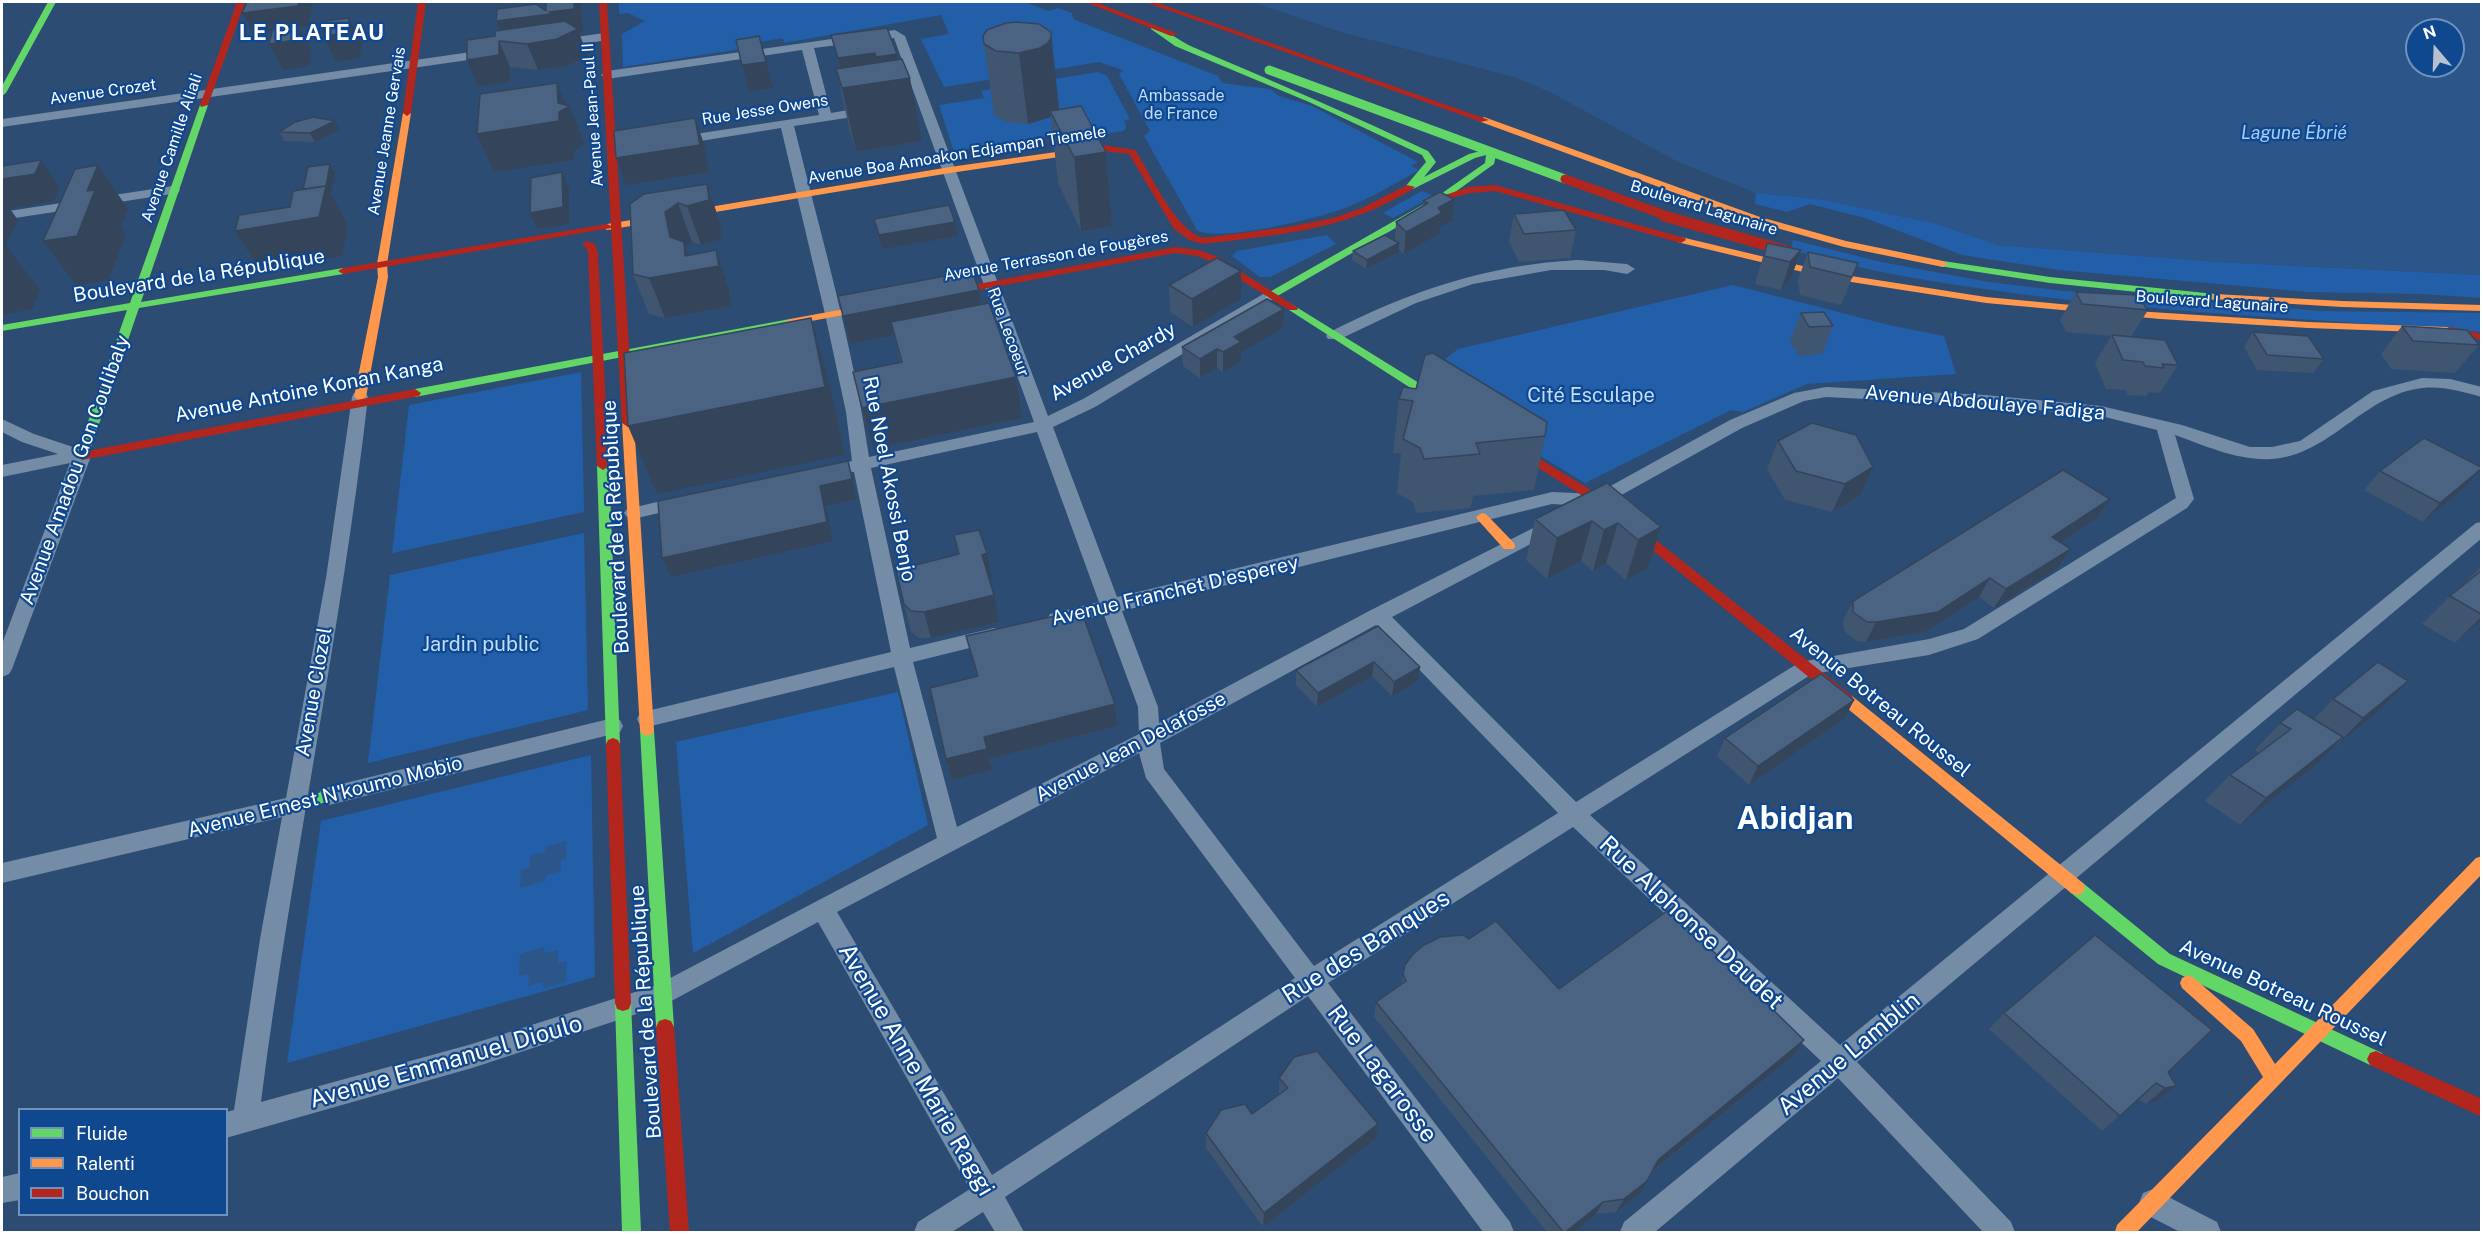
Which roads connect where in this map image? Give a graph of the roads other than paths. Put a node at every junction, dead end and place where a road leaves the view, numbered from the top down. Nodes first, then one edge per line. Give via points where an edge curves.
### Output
1 (52, 2) edge
2 (241, 2) edge
3 (422, 2) edge
4 (603, 2) edge
5 (1089, 2) edge
6 (1149, 2) edge
7 (1154, 27) junction
8 (604, 37) junction
9 (545, 46) edge
10 (807, 46) junction
11 (511, 50) edge
12 (1305, 56) junction
13 (415, 64) junction
14 (607, 75) junction
15 (2, 93) edge
16 (208, 94) junction
17 (880, 109) edge
18 (1442, 114) junction
19 (826, 118) junction
20 (2, 123) edge
21 (787, 124) junction
22 (1398, 140) junction
23 (659, 143) edge
24 (630, 148) edge
25 (611, 151) junction
26 (1492, 151) junction
27 (1583, 166) junction
28 (950, 170) junction
29 (1410, 184) junction
30 (173, 190) junction
31 (804, 195) junction
32 (1441, 198) junction
33 (1566, 207) junction
34 (1360, 212) junction
35 (2, 216) edge
36 (617, 226) junction
37 (1178, 227) junction
38 (1387, 228) junction
39 (1793, 230) junction
40 (1282, 231) junction
41 (587, 244) junction
42 (1175, 250) junction
43 (1214, 259) junction
44 (1627, 269) dead end
45 (383, 271) junction
46 (990, 285) junction
47 (1270, 296) junction
48 (923, 297) edge
49 (889, 303) edge
50 (2481, 308) edge
51 (134, 312) junction
52 (833, 314) junction
53 (2160, 316) junction
54 (2, 328) edge
55 (2452, 330) junction
56 (2481, 331) edge
57 (1334, 336) junction
58 (2481, 337) edge
59 (2, 340) edge
60 (625, 353) junction
61 (598, 358) junction
62 (2478, 389) edge
63 (360, 400) junction
64 (1460, 414) edge
65 (2, 425) edge
66 (1043, 425) junction
67 (2164, 426) junction
68 (1500, 438) edge
69 (82, 456) junction
70 (861, 464) junction
71 (838, 469) edge
72 (2, 471) edge
73 (702, 498) edge
74 (1598, 500) junction
75 (633, 513) junction
76 (1482, 517) junction
77 (2481, 528) edge
78 (1509, 546) junction
79 (1111, 606) junction
80 (1378, 615) junction
81 (1041, 623) edge
82 (1018, 629) edge
83 (902, 658) junction
84 (1807, 667) junction
85 (2, 669) edge
86 (630, 722) junction
87 (1150, 738) junction
88 (329, 796) joint
89 (294, 805) junction
90 (1575, 815) junction
91 (949, 841) junction
92 (2481, 863) edge
93 (2, 873) edge
94 (2064, 876) junction
95 (822, 908) junction
96 (2164, 959) junction
97 (1312, 980) junction
98 (664, 994) junction
99 (623, 1008) junction
100 (2317, 1032) junction
101 (1839, 1061) junction
102 (2274, 1079) junction
103 (2481, 1108) edge
104 (236, 1122) edge
105 (18, 1186) edge
106 (2, 1190) edge
107 (988, 1193) junction
108 (2153, 1203) junction
109 (632, 1233) edge
110 (680, 1233) edge
111 (928, 1233) edge
112 (1010, 1233) edge
113 (1500, 1233) edge
114 (1634, 1233) edge
115 (2001, 1233) edge
116 (2124, 1233) edge
117 (2207, 1233) edge

1 - 15 main road
2 - 16 main road, Avenue Camille Aliali
3 - 13 main road, Avenue Jeanne Gervais
4 - 8 main road, Avenue Jean-Paul II
5 - 7 main road, Boulevard Lagunaire
6 - 12 main road, Boulevard Lagunaire
7 - 22 main road via 1178,44
7 - 53 main road, Boulevard Lagunaire, bridge via 1659,214 1863,273 1990,297
8 - 9 street
8 - 14 main road, Avenue Jean-Paul II
10 - 14 street, Rue Lecoeur
10 - 19 street
10 - 28 street, Rue Lecoeur via 899,36 919,103
11 - 13 street, Avenue Crozet
12 - 18 main road
12 - 39 main road, Boulevard Lagunaire
13 - 16 street, Avenue Crozet
13 - 45 main road, Avenue Jeanne Gervais
14 - 25 main road, Avenue Jean-Paul II
16 - 20 street, Avenue Crozet
16 - 30 main road, Avenue Camille Aliali
17 - 19 street, Rue Jesse Owens
18 - 22 main road via 1449,125 1442,135 1424,141
18 - 26 main road via 1480,133 1492,145
19 - 21 street, Rue Jesse Owens
21 - 23 street, Rue Jesse Owens
21 - 31 street, Rue Noel Akossi Benjo
22 - 29 main road via 1425,153 1431,162
24 - 25 street
25 - 36 main road, Avenue Jean-Paul II
26 - 27 main road via 1532,152
26 - 29 main road
26 - 32 main road, Avenue Chardy via 1485,168
27 - 33 main road via 1552,165 1534,172 1529,182 1539,197
27 - 39 main road via 1717,215
28 - 31 main road, Avenue Boa Amoakon Edjampan Tiemele
28 - 37 main road, Avenue Boa Amoakon Edjampan Tiemele via 1117,148 1138,158
28 - 46 street, Rue Lecoeur
29 - 34 main road
30 - 35 street
30 - 51 main road, Avenue Camille Aliali
31 - 36 main road, Avenue Boa Amoakon Edjampan Tiemele
31 - 52 street, Rue Noel Akossi Benjo
32 - 33 main road via 1495,188
32 - 38 main road, Avenue Chardy
33 - 53 main road via 1857,281 2008,304
34 - 38 main road via 1382,215
34 - 40 main road
36 - 41 main road
36 - 45 main road, Boulevard de la République
36 - 60 main road, Boulevard de la République
37 - 40 main road via 1203,241
37 - 42 main road via 1181,241
38 - 47 main road, Avenue Chardy
39 - 50 main road, Boulevard Lagunaire via 1908,258 2063,281 2317,303
40 - 43 main road via 1223,249
41 - 45 main road, Boulevard de la République
41 - 61 main road, Boulevard de la République via 593,253
42 - 43 main road, Avenue Terrasson de Fougères
42 - 46 main road, Avenue Terrasson de Fougères
43 - 47 main road, Avenue Terrasson de Fougères
44 - 57 street via 1582,264 1499,275 1425,294
45 - 51 main road, Boulevard de la République
45 - 63 main road, Avenue Clozel
46 - 48 main road, Avenue Terrasson de Fougères
46 - 66 street, Rue Lecoeur
47 - 57 main road
47 - 66 street, Avenue Chardy via 1089,403
49 - 52 main road
51 - 54 main road, Boulevard de la République
51 - 59 main road, Boulevard de la République
51 - 69 main road, Avenue Amadou Gon Coulibaly
52 - 60 main road
52 - 70 street, Rue Noel Akossi Benjo
53 - 55 main road, Boulevard Lagunaire
55 - 56 main road, Boulevard Lagunaire
55 - 58 main road
57 - 64 main road
60 - 61 main road, Avenue Antoine Konan Kanga
60 - 75 main road, Boulevard de la République
61 - 63 main road, Avenue Antoine Konan Kanga
61 - 86 main road, Boulevard de la République
62 - 67 street, Avenue Abdoulaye Fadiga via 2422,383 2379,395 2306,445 2288,451 2250,453
63 - 69 main road, Avenue Antoine Konan Kanga
63 - 89 street, Avenue Clozel via 335,578
65 - 69 street
66 - 70 street, Avenue Chardy
66 - 79 street, Rue Lecoeur
67 - 74 street, Avenue Abdoulaye Fadiga via 2069,407 1826,392 1800,397 1736,424
67 - 84 street via 2184,492 2181,504 1971,634 1929,647
68 - 74 main road, Avenue Botreau Roussel
69 - 72 street, Avenue Antoine Konan Kanga
69 - 85 street, Avenue Amadou Gon Coulibaly
70 - 71 street, Avenue Chardy
70 - 83 street, Rue Noel Akossi Benjo
73 - 75 street
74 - 76 street, Avenue Franchet D'esperey via 1552,498
74 - 78 street, Avenue Jean Delafosse
74 - 84 main road, Avenue Botreau Roussel
75 - 86 main road, Boulevard de la République
76 - 78 main road
76 - 79 street, Avenue Franchet D'esperey
77 - 94 street
78 - 80 street, Avenue Jean Delafosse
79 - 81 street, Avenue Franchet D'esperey
79 - 87 street, Rue Lecoeur via 1148,707
80 - 87 street, Avenue Jean Delafosse
80 - 90 street, Rue Alphonse Daudet
82 - 83 street
83 - 86 street
83 - 91 street, Rue Noel Akossi Benjo
84 - 90 street, Rue des Banques
84 - 94 main road, Avenue Botreau Roussel
86 - 88 street, Avenue Ernest N'koumo Mobio
86 - 98 main road, Boulevard de la République
86 - 99 main road, Boulevard de la République
87 - 91 street, Avenue Jean Delafosse
87 - 97 street, Rue Lagarosse via 1154,772
88 - 89 main road, Avenue Ernest N'koumo Mobio
89 - 93 street, Avenue Ernest N'koumo Mobio
89 - 104 street, Avenue Clozel
90 - 97 street, Rue des Banques
90 - 101 street, Rue Alphonse Daudet
91 - 95 street, Avenue Jean Delafosse
92 - 100 main road
94 - 96 main road, Avenue Botreau Roussel
94 - 101 street, Avenue Lamblin
95 - 98 street, Avenue Jean Delafosse
95 - 107 street, Avenue Anne Marie Raggi
96 - 100 main road, Avenue Botreau Roussel
96 - 102 main road via 2247,1035
97 - 107 street, Rue des Banques
97 - 113 street, Rue Lagarosse
98 - 99 street, Avenue Emmanuel Dioulo
98 - 110 main road, Boulevard de la République
99 - 104 street, Avenue Emmanuel Dioulo via 472,1056
99 - 109 main road, Boulevard de la République
100 - 102 main road
100 - 103 main road, Avenue Botreau Roussel
101 - 114 street, Avenue Lamblin
101 - 115 street, Rue Alphonse Daudet
102 - 108 main road
105 - 106 street
107 - 111 street, Rue des Banques
107 - 112 street, Avenue Anne Marie Raggi
108 - 116 main road
108 - 117 street

